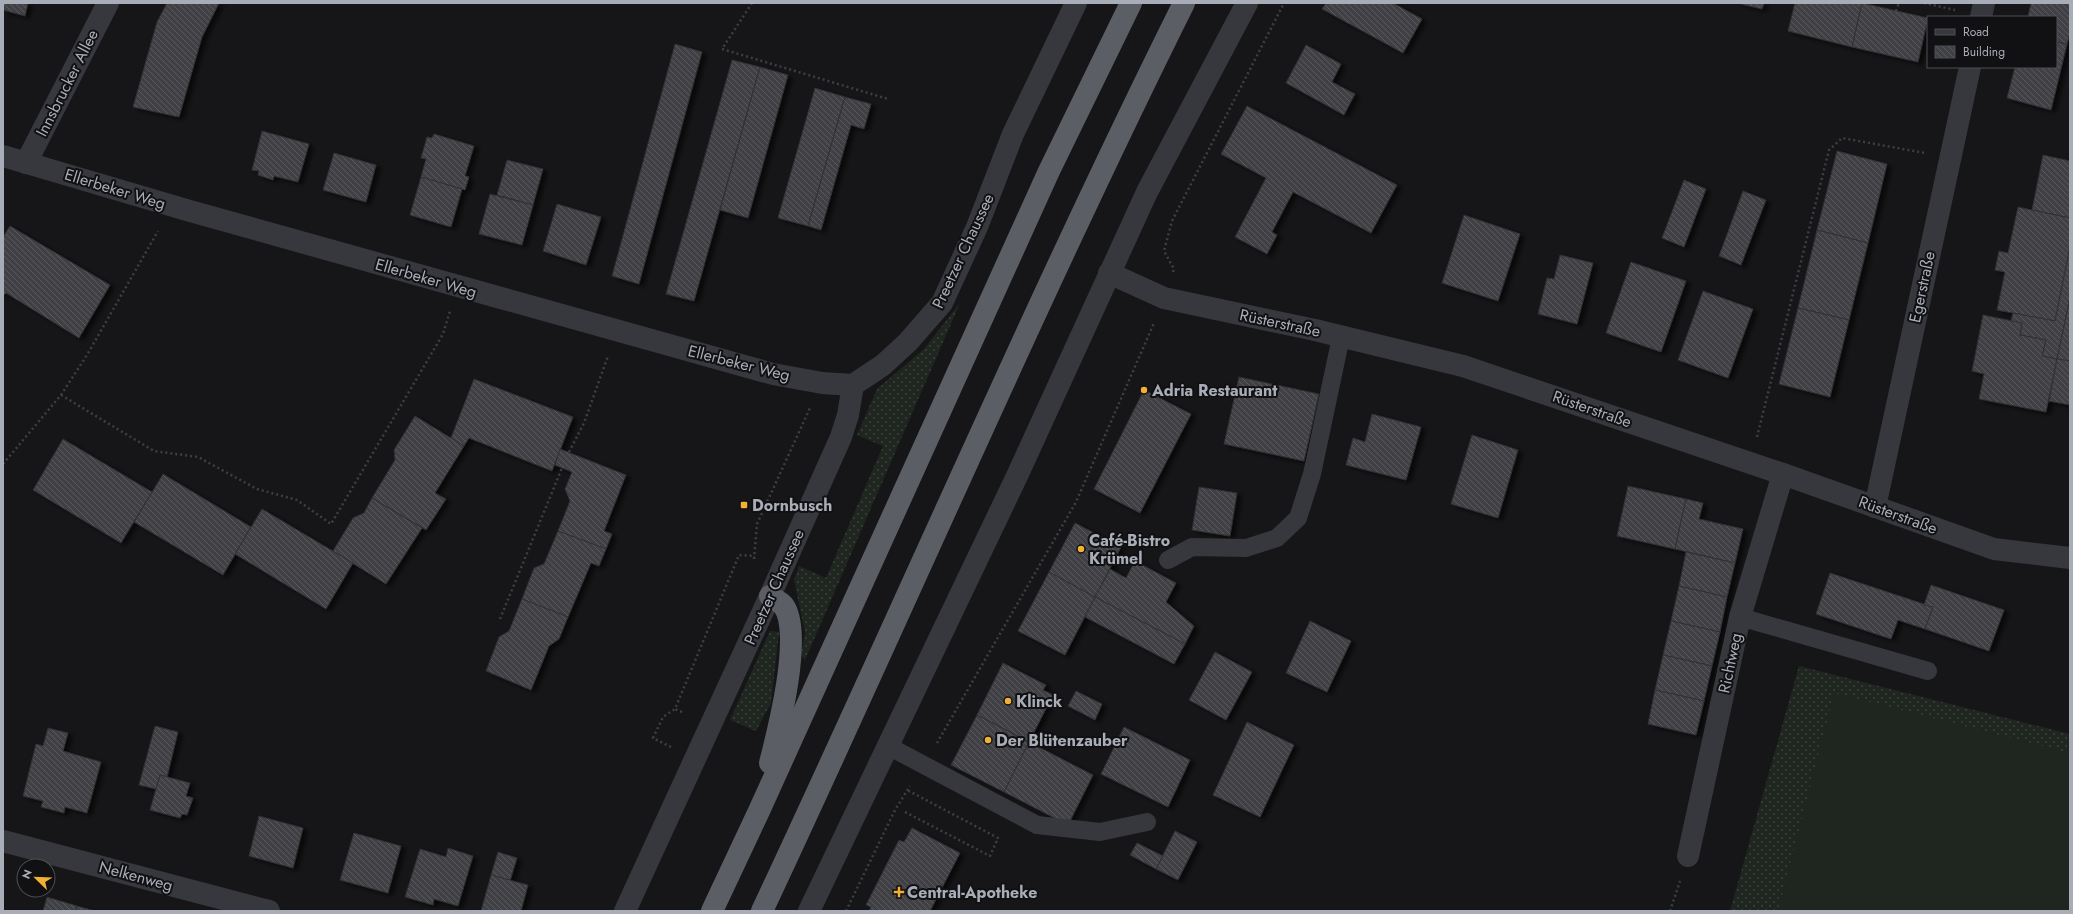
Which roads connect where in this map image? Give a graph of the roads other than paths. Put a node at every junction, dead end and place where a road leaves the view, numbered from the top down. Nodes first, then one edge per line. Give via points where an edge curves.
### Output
1 (108, 3) edge
2 (1076, 3) edge
3 (1131, 3) edge
4 (1184, 3) edge
5 (1247, 3) edge
6 (1970, 68) edge
7 (3, 156) edge
8 (26, 163) junction
9 (1109, 273) junction
10 (1342, 337) junction
11 (853, 385) junction
12 (1783, 474) junction
13 (1875, 507) junction
14 (2070, 558) edge
15 (1168, 560) dead end
16 (770, 596) junction
17 (1740, 617) junction
18 (1928, 671) dead end
19 (888, 746) junction
20 (759, 811) junction
21 (1147, 822) dead end
22 (3, 841) edge
23 (1688, 856) dead end
24 (269, 911) edge
25 (625, 911) edge
26 (712, 911) edge
27 (762, 911) edge
28 (809, 911) edge

1 - 8 street, Innsbrucker Allee
2 - 11 street, Preetzer Chaussee via 1016,128 977,227 942,303 908,342 883,365
3 - 20 highway via 1049,171
4 - 27 highway via 1096,179 849,726
5 - 9 street via 1147,192
6 - 13 street, Egerstraße
7 - 8 street, Ellerbeker Weg
8 - 11 street, Ellerbeker Weg via 773,374 822,383
9 - 10 street, Rüsterstraße via 1164,298
9 - 19 street via 1017,476
10 - 12 street, Rüsterstraße via 1462,366
10 - 15 lane via 1312,474 1298,518 1277,538 1246,548 1192,547
11 - 16 street, Preetzer Chaussee via 841,437
12 - 13 street, Rüsterstraße
12 - 17 street, Richtweg
13 - 14 street, Rüsterstraße via 1994,549
16 - 20 highway via 783,605 787,614 790,646 783,708
16 - 25 street, Preetzer Chaussee
17 - 18 lane
17 - 23 street, Richtweg
19 - 21 lane via 1037,825 1100,832
19 - 28 street
20 - 26 highway
22 - 24 street, Nelkenweg

